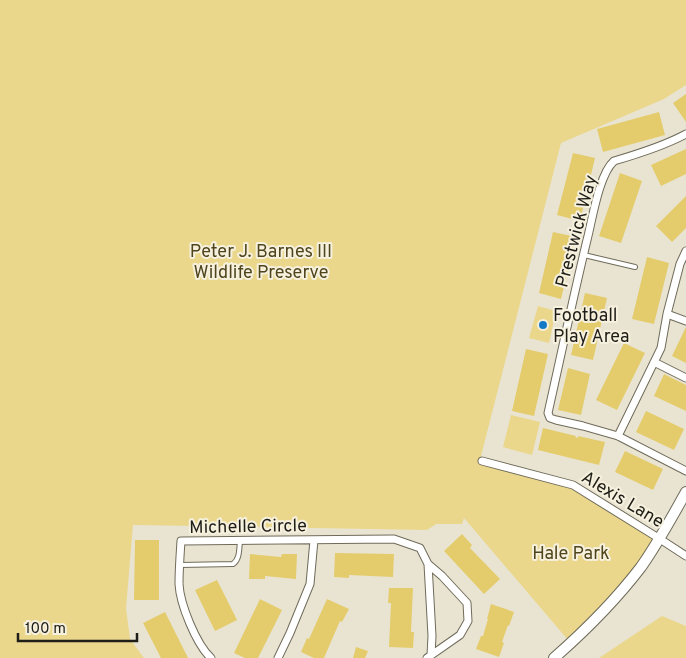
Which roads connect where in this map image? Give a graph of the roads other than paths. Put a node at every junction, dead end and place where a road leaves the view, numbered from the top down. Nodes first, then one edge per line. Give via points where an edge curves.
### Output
1 (686, 134) edge
2 (686, 251) edge
3 (584, 255) junction
4 (683, 265) edge
5 (635, 267) dead end
6 (667, 314) junction
7 (686, 321) edge
8 (654, 362) junction
9 (686, 378) edge
10 (618, 436) junction
11 (482, 461) dead end
12 (686, 471) edge
13 (686, 492) edge
14 (660, 538) junction
15 (314, 540) junction
16 (240, 541) junction
17 (686, 556) edge
18 (428, 564) junction
19 (180, 565) junction
20 (429, 657) edge
21 (211, 658) edge
22 (278, 658) edge
23 (554, 658) edge

1 - 3 street, Prestwick Way via 610,165 600,190
2 - 4 street
3 - 5 lane
3 - 10 street, Prestwick Way via 548,413 556,420
4 - 6 street
6 - 7 street
6 - 8 street via 661,348
8 - 9 street
8 - 10 street
10 - 12 street, Prestwick Way
11 - 14 street, Alexis Lane via 572,485
13 - 14 street
14 - 17 street, Alexis Lane
14 - 23 street via 621,592
15 - 16 street, Michelle Circle
15 - 18 street, Michelle Circle via 394,539 420,548
15 - 22 street via 310,584
16 - 19 lane via 238,559 233,564
16 - 19 street, Michelle Circle via 181,541
18 - 20 street, Michelle Circle via 432,636
18 - 20 street, Michelle Circle via 467,603 468,621 460,635
19 - 21 street, Michelle Circle via 179,586 188,622

